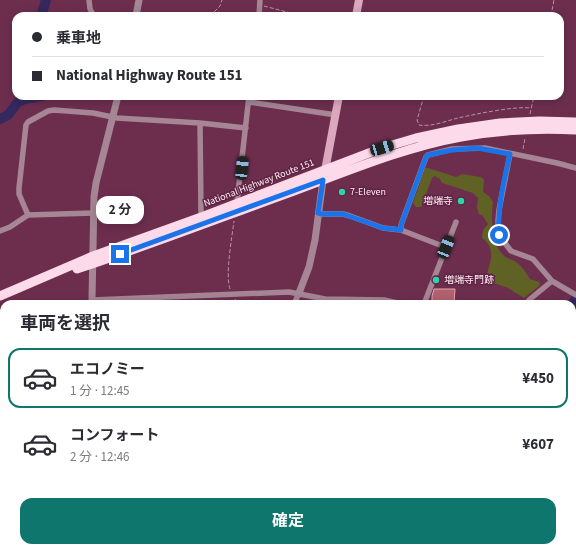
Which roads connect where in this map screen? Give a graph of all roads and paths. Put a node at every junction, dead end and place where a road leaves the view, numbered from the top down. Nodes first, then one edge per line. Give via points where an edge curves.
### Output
1 (89, 0) edge
2 (139, 0) edge
3 (222, 0) edge
4 (359, 0) edge
5 (554, 0) edge
6 (260, 2) edge
7 (91, 12) edge
8 (137, 12) edge
9 (214, 12) edge
10 (259, 12) edge
11 (290, 12) edge
12 (357, 12) edge
13 (552, 12) edge
14 (117, 100) edge
15 (249, 100) edge
16 (254, 100) edge
17 (338, 100) edge
18 (423, 100) edge
19 (533, 100) edge
20 (531, 108) junction
21 (530, 114) dead end
22 (336, 115) junction
23 (113, 117) junction
24 (576, 122) edge
25 (200, 123) junction
26 (246, 128) junction
27 (576, 130) edge
28 (525, 138) dead end
29 (510, 154) junction
30 (521, 156) junction
31 (576, 168) edge
32 (324, 170) junction
33 (323, 180) junction
34 (237, 202) junction
35 (93, 213) junction
36 (234, 213) junction
37 (318, 213) junction
38 (28, 215) junction
39 (204, 216) junction
40 (456, 222) dead end
41 (401, 230) junction
42 (0, 231) edge
43 (446, 247) junction
44 (93, 260) junction
45 (552, 281) junction
46 (299, 293) junction
47 (233, 295) junction
48 (575, 295) edge
49 (0, 296) edge
50 (92, 300) edge
51 (132, 300) edge
52 (235, 300) edge
53 (296, 300) edge
54 (384, 300) edge
55 (426, 300) edge
56 (529, 300) edge

1 - 7 street
2 - 8 street
3 - 9 path
4 - 12 main road
5 - 13 path
6 - 10 street
6 - 11 path
14 - 23 street
15 - 26 street
16 - 22 street
17 - 22 main road
18 - 20 path via 417,120 419,125 426,126 463,117
19 - 20 path
20 - 21 path
22 - 32 main road
23 - 25 street
23 - 35 street via 96,183
23 - 38 street via 54,110 28,122 19,188
24 - 32 highway, National Highway Route 151 via 500,123 438,133 382,148
25 - 26 street
25 - 39 street via 201,213
26 - 34 street
27 - 33 highway, National Highway Route 151 via 520,130 460,137 418,148
28 - 30 path
29 - 30 street
29 - 41 street via 477,148 428,155
29 - 45 street via 499,210 499,235 511,251 534,259
30 - 31 street
32 - 33 main road
32 - 34 highway, National Highway Route 151
33 - 36 highway, National Highway Route 151
33 - 37 street
34 - 39 highway, National Highway Route 151
35 - 38 street
35 - 44 street
36 - 44 highway, National Highway Route 151
36 - 47 path via 229,284
37 - 41 street via 343,214 383,228
37 - 46 street via 309,267
38 - 42 street
39 - 44 highway, National Highway Route 151
40 - 43 street
41 - 43 street
43 - 55 street
44 - 49 highway, National Highway Route 151
44 - 50 street
45 - 48 street
45 - 56 street
46 - 47 street
46 - 53 street
46 - 54 street via 325,299
47 - 51 street
47 - 52 path

